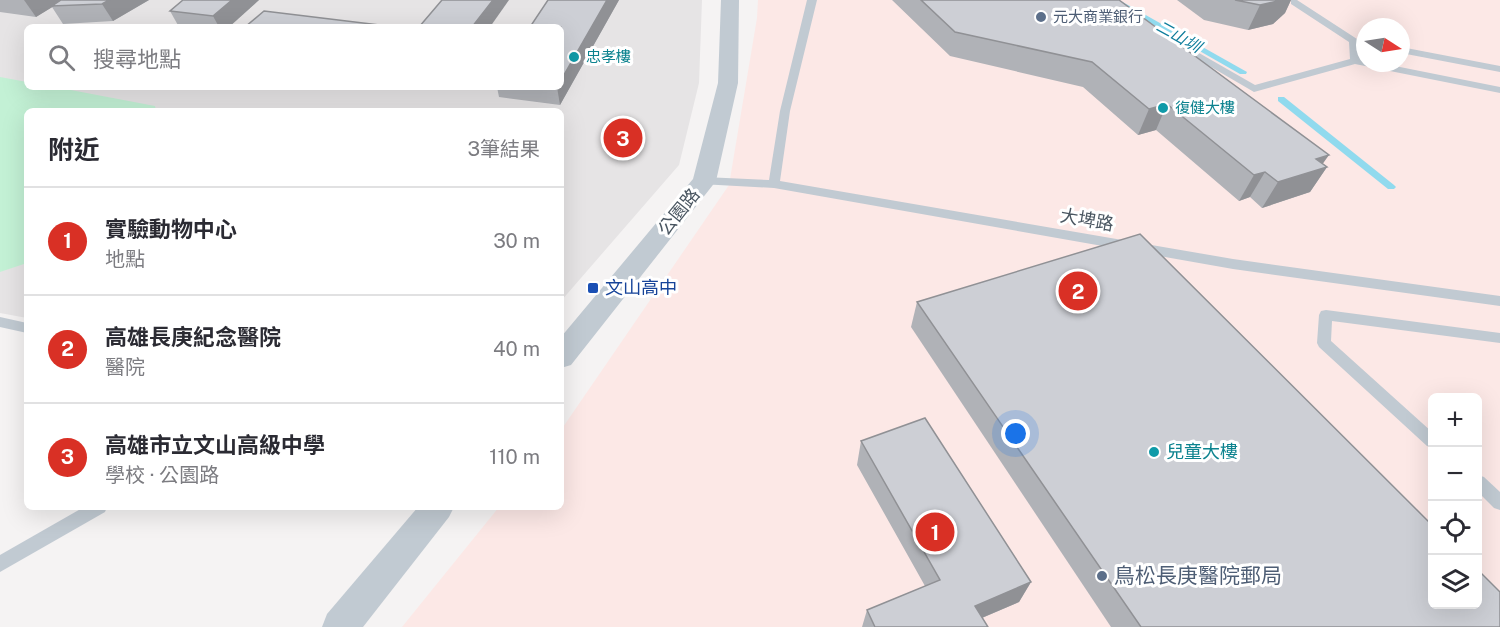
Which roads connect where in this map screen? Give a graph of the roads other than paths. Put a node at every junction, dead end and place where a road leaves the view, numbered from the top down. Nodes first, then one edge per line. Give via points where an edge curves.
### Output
1 (730, 0) edge
2 (812, 0) edge
3 (1294, 2) dead end
4 (1156, 32) edge
5 (1356, 40) edge
6 (1410, 52) edge
7 (1356, 61) edge
8 (1500, 69) edge
9 (1410, 72) edge
10 (1500, 90) edge
11 (704, 181) junction
12 (774, 184) junction
13 (1500, 301) edge
14 (0, 322) edge
15 (24, 327) edge
16 (1500, 338) edge
17 (564, 353) edge
18 (1428, 437) edge
19 (1482, 486) edge
20 (1500, 502) edge
21 (94, 510) edge
22 (436, 510) edge
23 (0, 564) edge
24 (340, 627) edge

1 - 11 street, 公園路 via 728,83
2 - 12 lane via 785,111
3 - 5 lane
4 - 7 lane via 1254,89
6 - 8 lane
9 - 10 lane
11 - 12 lane, 大埤路
11 - 17 street, 公園路
12 - 13 lane, 大埤路 via 1233,264
14 - 15 lane
16 - 18 lane via 1326,315 1324,343
19 - 20 lane
21 - 23 lane
22 - 24 street

